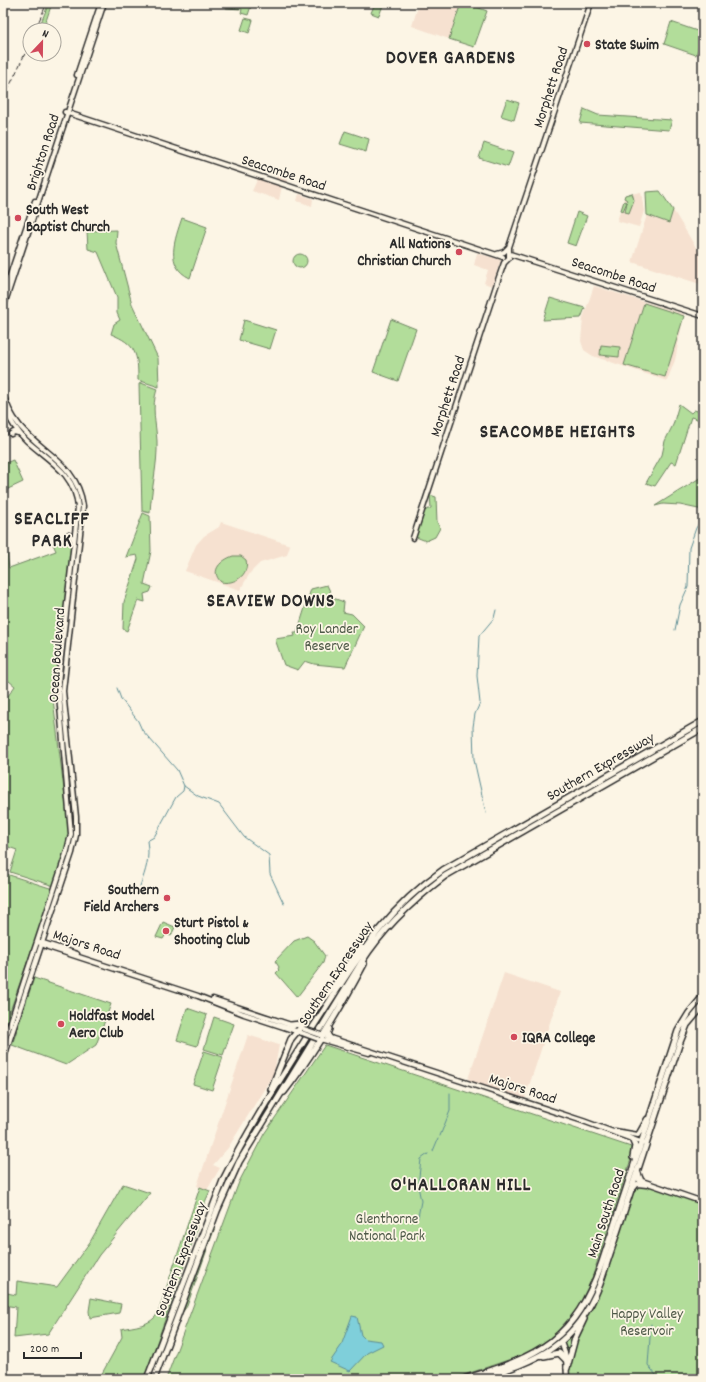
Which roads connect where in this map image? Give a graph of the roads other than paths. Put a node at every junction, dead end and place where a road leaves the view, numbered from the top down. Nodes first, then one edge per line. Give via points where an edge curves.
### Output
1 (101, 3) edge
2 (104, 3) edge
3 (591, 3) edge
4 (71, 102) junction
5 (66, 112) junction
6 (73, 114) junction
7 (81, 117) junction
8 (64, 124) junction
9 (506, 255) junction
10 (3, 296) edge
11 (3, 308) edge
12 (703, 316) edge
13 (3, 392) edge
14 (3, 405) edge
15 (10, 420) junction
16 (20, 434) junction
17 (68, 535) dead end
18 (413, 538) dead end
19 (74, 547) junction
20 (77, 566) junction
21 (71, 573) junction
22 (703, 721) edge
23 (703, 728) edge
24 (46, 924) junction
25 (377, 930) junction
26 (377, 940) junction
27 (40, 943) junction
28 (51, 944) junction
29 (61, 952) junction
30 (35, 965) junction
31 (136, 975) junction
32 (703, 996) edge
33 (19, 1004) junction
34 (703, 1006) edge
35 (308, 1018) junction
36 (330, 1024) junction
37 (291, 1027) junction
38 (301, 1031) junction
39 (683, 1033) junction
40 (321, 1037) junction
41 (329, 1038) junction
42 (291, 1039) junction
43 (4, 1045) edge
44 (670, 1053) junction
45 (3, 1056) edge
46 (393, 1058) junction
47 (3, 1060) edge
48 (263, 1106) junction
49 (269, 1110) junction
50 (650, 1116) junction
51 (605, 1129) junction
52 (632, 1139) junction
53 (643, 1143) junction
54 (634, 1170) junction
55 (632, 1178) junction
56 (641, 1181) junction
57 (654, 1185) junction
58 (628, 1197) junction
59 (703, 1202) edge
60 (589, 1307) junction
61 (559, 1336) junction
62 (561, 1342) junction
63 (528, 1357) junction
64 (537, 1358) junction
65 (567, 1361) junction
66 (568, 1368) junction
67 (147, 1379) edge
68 (154, 1379) edge
69 (464, 1379) edge
70 (480, 1379) edge
71 (568, 1379) edge

1 - 5 main road, Brighton Road
2 - 4 main road, Brighton Road
3 - 9 main road, Morphett Road
4 - 5 main road, Brighton Road
4 - 6 main road
5 - 6 main road, Seacombe Road
5 - 8 main road, Brighton Road
5 - 10 main road, Brighton Road
6 - 7 main road, Seacombe Road
7 - 8 main road via 69,116
7 - 9 main road, Seacombe Road
8 - 11 main road, Brighton Road
9 - 12 main road, Seacombe Road via 517,256
9 - 18 main road, Morphett Road
13 - 20 main road, Ocean Boulevard via 18,425 28,437 66,468 77,485 82,499 83,514
14 - 15 main road, Ocean Boulevard
15 - 16 main road, Ocean Boulevard
15 - 16 main road via 11,433
16 - 19 main road, Ocean Boulevard via 62,470 73,486 78,507
17 - 19 main road via 73,538
19 - 21 main road, Ocean Boulevard
20 - 21 main road via 74,564
20 - 24 main road, Ocean Boulevard via 63,691 76,835 72,854
21 - 24 main road, Ocean Boulevard via 58,691 71,834
22 - 25 highway, Southern Expressway via 443,870 403,902
23 - 26 highway, Southern Expressway via 445,876 402,912
24 - 27 main road, Ocean Boulevard
24 - 28 main road via 46,938
25 - 35 highway via 356,953
25 - 48 highway, Southern Expressway
26 - 36 highway
26 - 49 highway, Southern Expressway
27 - 28 main road, Majors Road
27 - 29 main road, Majors Road
27 - 30 main road
27 - 33 main road
28 - 31 main road, Majors Road
29 - 30 main road via 44,950
29 - 31 main road, Majors Road
30 - 33 main road
31 - 37 main road, Majors Road
32 - 44 highway, Main South Road via 683,1021
33 - 43 main road
34 - 39 highway, Main South Road via 687,1024
35 - 37 highway via 302,1024
35 - 38 highway
36 - 40 highway
36 - 41 highway
37 - 38 main road, Majors Road
37 - 42 highway
38 - 40 main road, Majors Road, bridge
38 - 42 highway
39 - 44 highway via 680,1033
39 - 53 highway, Main South Road
40 - 41 main road, Majors Road
40 - 46 main road, Majors Road via 345,1047
40 - 49 highway via 296,1076
41 - 46 main road, Majors Road
42 - 48 highway
43 - 45 main road
43 - 47 main road
44 - 50 highway, Main South Road
46 - 51 main road, Majors Road
48 - 67 highway, Southern Expressway via 224,1178
49 - 68 highway, Southern Expressway via 223,1196
50 - 51 main road via 638,1135
50 - 53 highway, Main South Road
51 - 52 main road, Majors Road
52 - 53 main road, Majors Road
52 - 54 highway
53 - 54 highway, Main South Road
54 - 55 highway, Main South Road
54 - 56 highway
55 - 56 main road
55 - 58 highway, Main South Road
55 - 61 highway, Main South Road via 592,1289 580,1311
56 - 57 main road
57 - 58 main road via 637,1184
57 - 59 main road
58 - 60 highway, Main South Road via 600,1284
60 - 62 highway, Main South Road
60 - 66 highway via 575,1338
61 - 62 highway
61 - 63 highway, Main South Road
62 - 63 highway
62 - 64 highway, Main South Road
62 - 65 main road
63 - 69 highway, Main South Road
64 - 65 highway via 557,1353
64 - 70 highway, Main South Road
65 - 66 main road
66 - 71 main road

